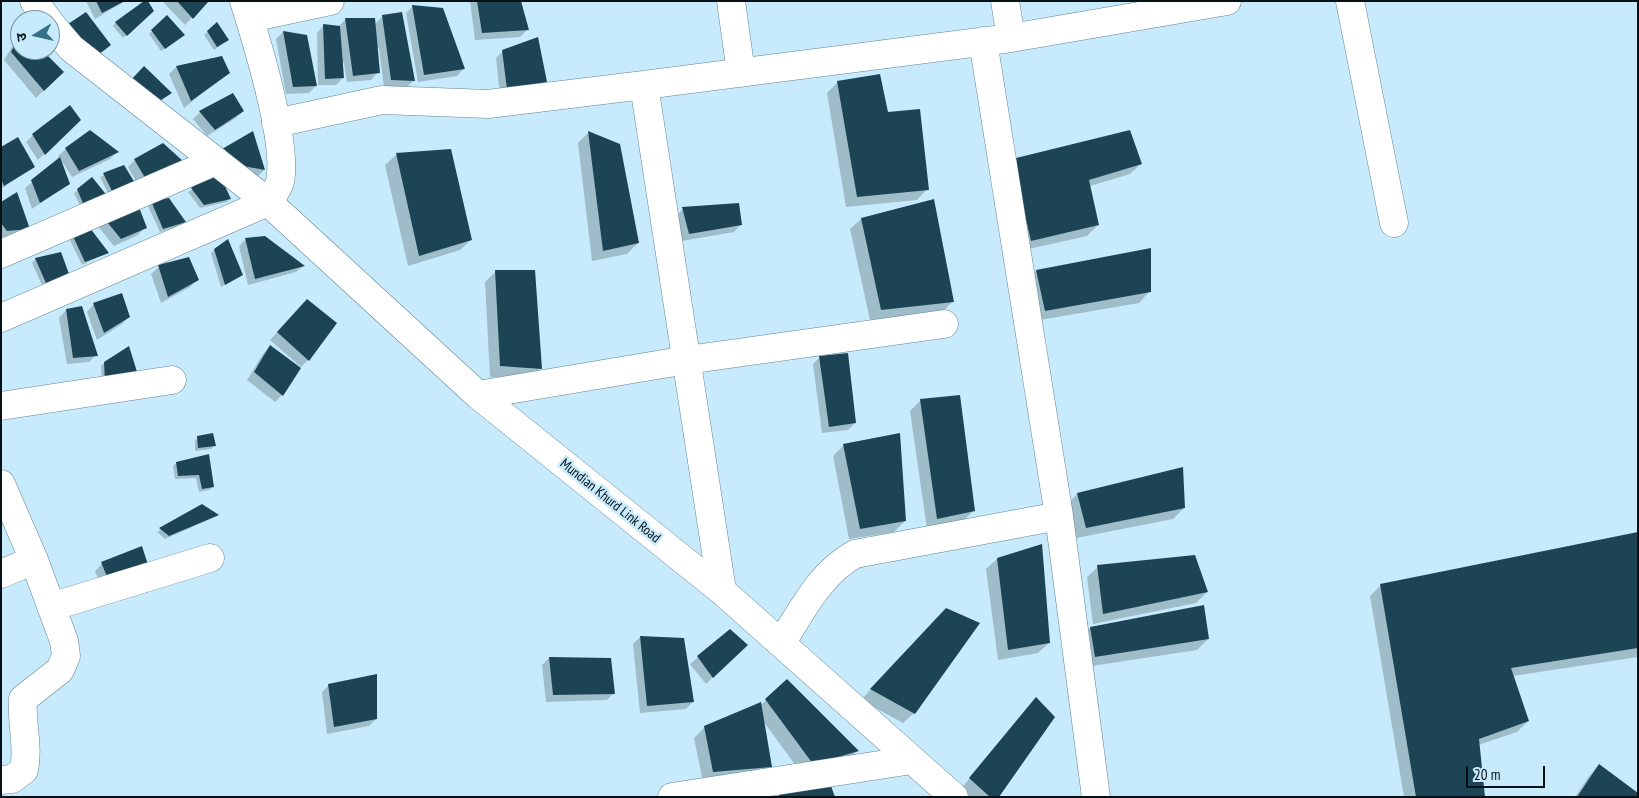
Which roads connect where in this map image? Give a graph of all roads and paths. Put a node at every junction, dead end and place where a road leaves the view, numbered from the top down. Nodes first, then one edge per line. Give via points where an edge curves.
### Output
1 (330, 1) edge
2 (730, 1) edge
3 (1005, 1) edge
4 (1350, 1) edge
5 (1214, 2) edge
6 (247, 10) edge
7 (60, 35) edge
8 (1011, 38) junction
9 (983, 41) junction
10 (741, 73) junction
11 (644, 85) junction
12 (276, 123) junction
13 (216, 161) junction
14 (268, 202) junction
15 (1394, 224) dead end
16 (1, 254) edge
17 (1, 318) edge
18 (944, 324) dead end
19 (687, 360) junction
20 (172, 380) dead end
21 (478, 395) junction
22 (1, 406) edge
23 (1, 484) edge
24 (1059, 516) junction
25 (210, 558) dead end
26 (34, 560) junction
27 (1, 574) edge
28 (722, 591) junction
29 (51, 607) junction
30 (781, 643) junction
31 (912, 760) junction
32 (1, 780) edge
33 (672, 797) edge
34 (954, 797) edge
35 (1096, 797) edge

1 - 6 street
2 - 10 street
3 - 8 street
4 - 15 street
5 - 8 street
6 - 12 street
7 - 13 street, Mundian Khurd Link Road via 71,48
8 - 9 street
9 - 10 street
9 - 24 street
10 - 11 street
11 - 12 street via 488,104 382,100
11 - 19 street
12 - 14 street via 282,167 280,184
13 - 14 street, Mundian Khurd Link Road
13 - 16 street
14 - 17 street
14 - 21 street, Mundian Khurd Link Road
18 - 19 street
19 - 21 street
19 - 28 street
20 - 22 street
21 - 28 street, Mundian Khurd Link Road
23 - 26 street
24 - 30 street via 855,554 836,564 824,578
24 - 35 street
25 - 29 street
26 - 27 street
26 - 29 street
28 - 30 street, Mundian Khurd Link Road
29 - 32 street via 64,640 66,656 60,670 22,699 21,717 27,753 24,770 12,779
30 - 31 street, Mundian Khurd Link Road
31 - 33 street
31 - 34 street, Mundian Khurd Link Road

